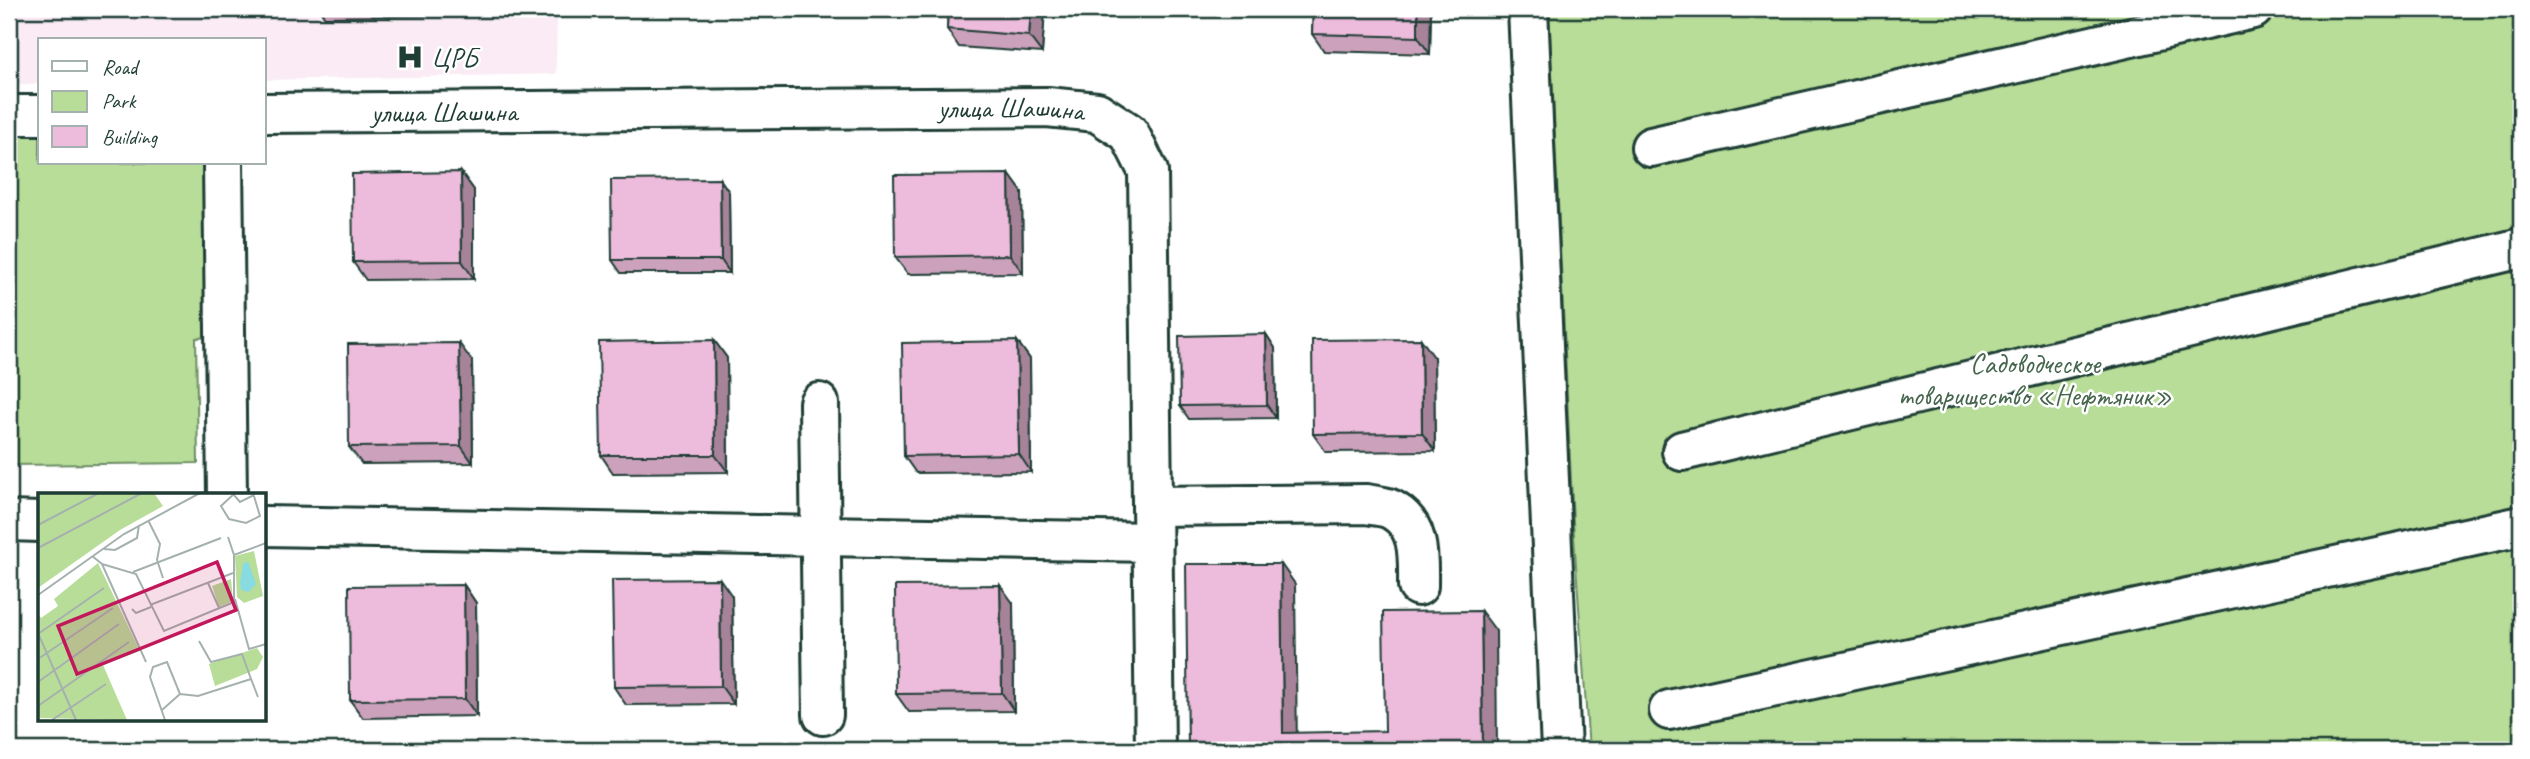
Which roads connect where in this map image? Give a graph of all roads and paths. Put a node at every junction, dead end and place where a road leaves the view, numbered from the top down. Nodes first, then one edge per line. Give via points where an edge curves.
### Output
1 (1528, 9) edge
2 (2253, 9) edge
3 (266, 113) edge
4 (9, 115) edge
5 (38, 115) edge
6 (1651, 147) dead end
7 (223, 164) edge
8 (2521, 248) edge
9 (820, 403) dead end
10 (1682, 451) dead end
11 (227, 493) edge
12 (9, 521) edge
13 (38, 522) edge
14 (1153, 524) junction
15 (266, 526) edge
16 (2521, 526) edge
17 (821, 536) junction
18 (1418, 586) dead end
19 (1669, 710) dead end
20 (823, 715) dead end
21 (1155, 750) edge
22 (1561, 750) edge

1 - 22 street
2 - 6 street
3 - 14 street, улица Шашина via 1047,107 1097,111 1129,133 1148,171
4 - 5 street
7 - 11 street
8 - 10 street
9 - 17 street
12 - 13 street
14 - 17 street
14 - 18 street via 1367,504 1394,510 1418,543
14 - 21 street, улица Шашина
15 - 17 street
16 - 19 street
17 - 20 street

